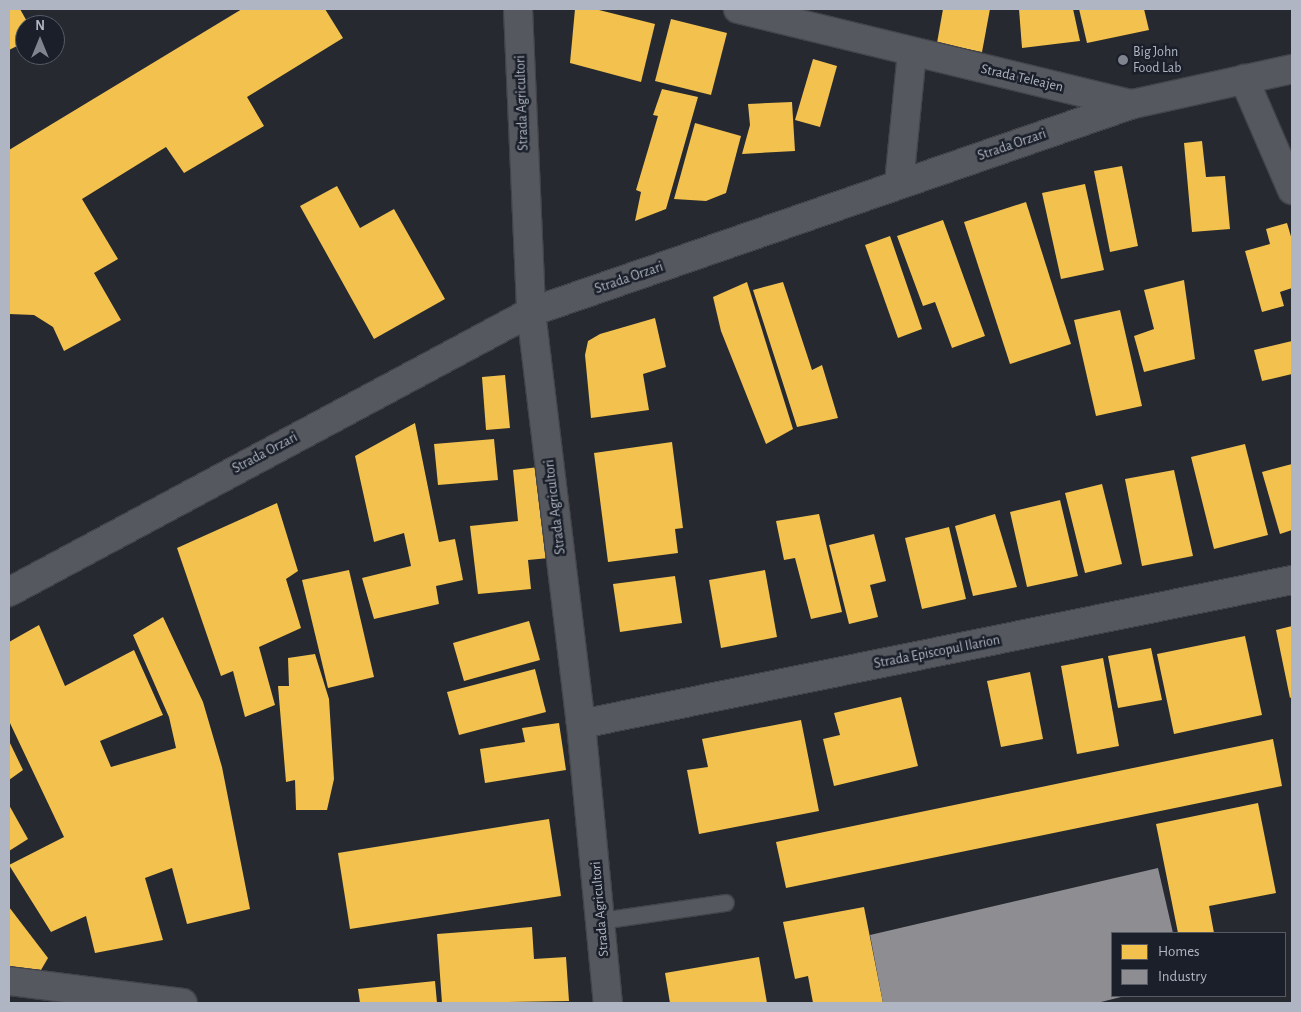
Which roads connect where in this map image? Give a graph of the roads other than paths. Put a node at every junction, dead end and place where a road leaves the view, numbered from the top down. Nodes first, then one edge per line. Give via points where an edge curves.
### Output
1 (518, 9) edge
2 (738, 9) edge
3 (912, 53) junction
4 (1292, 69) edge
5 (1244, 79) junction
6 (1133, 104) junction
7 (899, 183) junction
8 (1292, 190) edge
9 (531, 312) junction
10 (1292, 580) edge
11 (9, 592) edge
12 (581, 724) junction
13 (726, 903) dead end
14 (601, 921) junction
15 (9, 980) edge
16 (183, 1003) edge
17 (608, 1003) edge

1 - 9 street, Strada Agricultori
2 - 3 street, Strada Teleajen
3 - 6 street, Strada Teleajen
3 - 7 street
4 - 5 street, Strada Orzari
5 - 6 street, Strada Orzari
5 - 8 street
6 - 7 street, Strada Orzari
7 - 9 street, Strada Orzari
9 - 11 street, Strada Orzari
9 - 12 street, Strada Agricultori
10 - 12 street, Strada Episcopul Ilarion
12 - 14 street, Strada Agricultori
13 - 14 lane
14 - 17 street, Strada Agricultori
15 - 16 street

